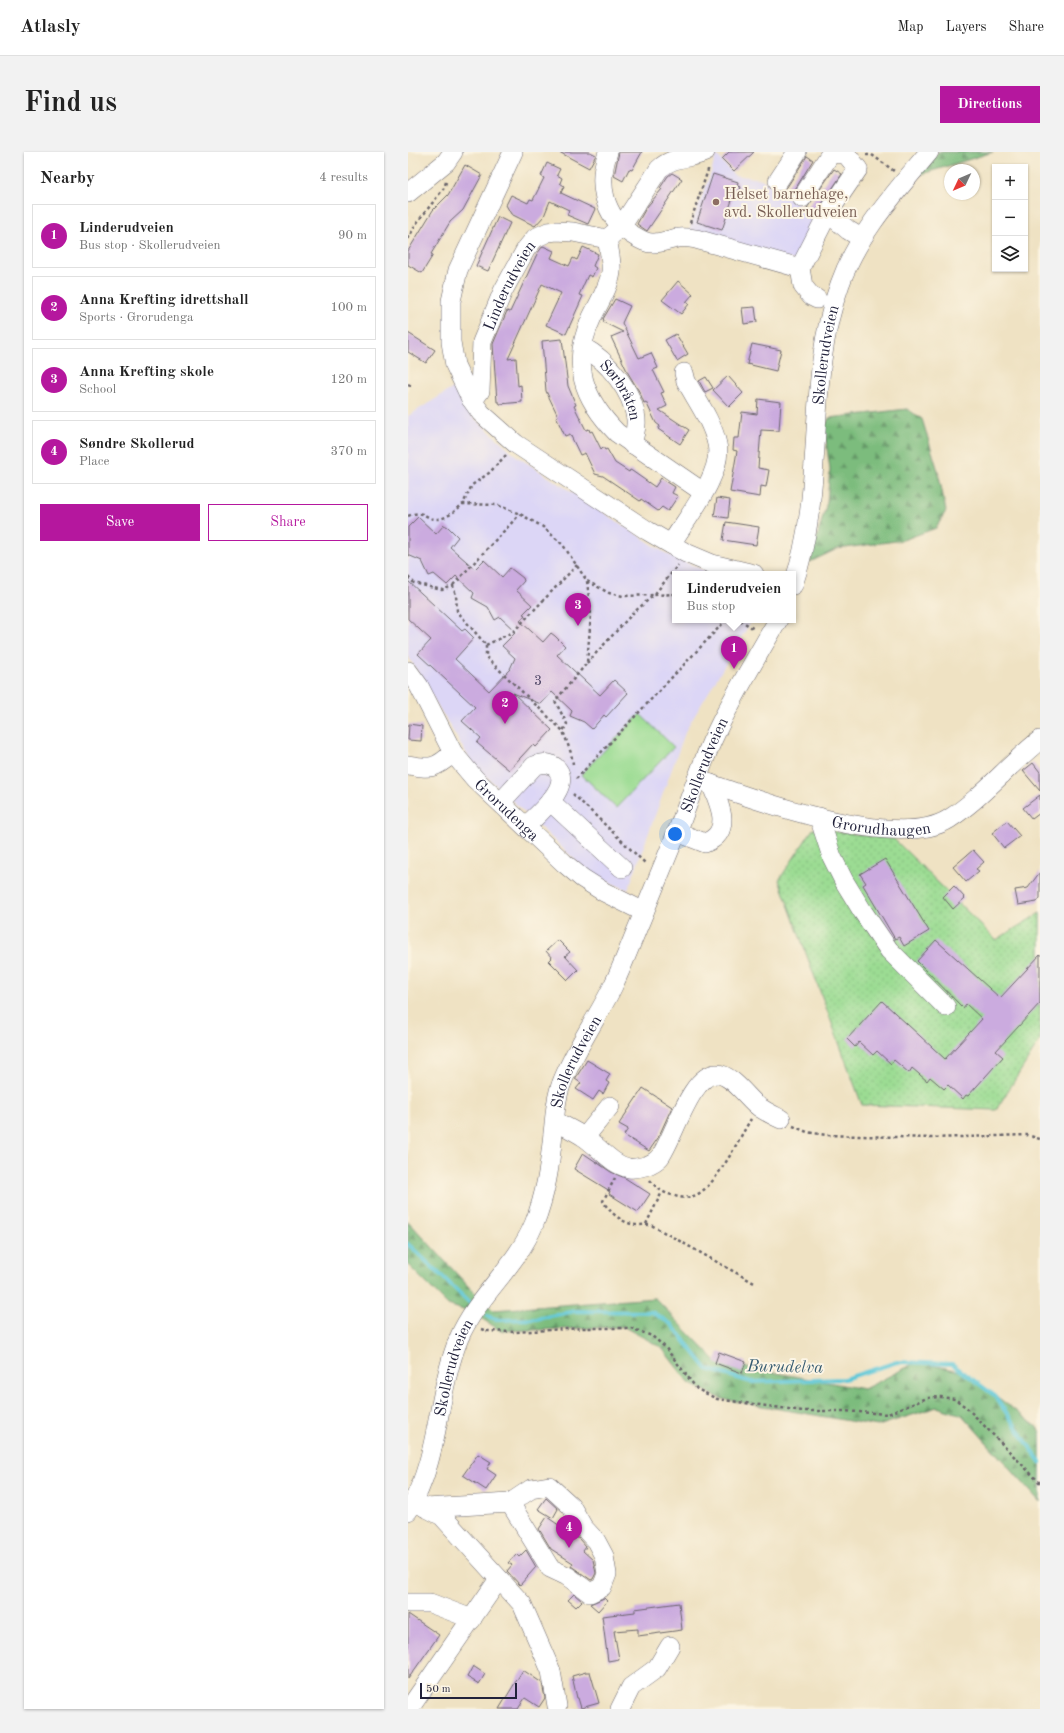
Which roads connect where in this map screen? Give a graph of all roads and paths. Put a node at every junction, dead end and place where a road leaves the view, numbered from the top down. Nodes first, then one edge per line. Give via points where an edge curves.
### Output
1 (513, 152) edge
2 (608, 152) edge
3 (797, 152) edge
4 (929, 152) edge
5 (704, 153) edge
6 (835, 153) edge
7 (451, 155) edge
8 (778, 181) dead end
9 (904, 181) junction
10 (408, 193) edge
11 (802, 198) dead end
12 (828, 213) junction
13 (614, 233) junction
14 (678, 238) junction
15 (861, 238) junction
16 (408, 239) edge
17 (800, 268) junction
18 (818, 299) dead end
19 (583, 346) junction
20 (684, 373) dead end
21 (408, 384) edge
22 (408, 388) edge
23 (471, 400) junction
24 (516, 444) junction
25 (632, 444) junction
26 (703, 492) junction
27 (463, 504) junction
28 (520, 514) junction
29 (408, 516) edge
30 (679, 549) junction
31 (577, 565) junction
32 (741, 571) edge
33 (796, 574) edge
34 (408, 577) edge
35 (587, 581) junction
36 (453, 586) junction
37 (672, 594) edge
38 (654, 595) junction
39 (723, 623) edge
40 (776, 623) edge
41 (486, 645) junction
42 (587, 663) junction
43 (408, 671) edge
44 (563, 731) junction
45 (1040, 740) edge
46 (453, 753) junction
47 (408, 764) edge
48 (573, 766) dead end
49 (574, 772) dead end
50 (576, 779) junction
51 (704, 782) junction
52 (574, 786) dead end
53 (572, 793) dead end
54 (550, 801) junction
55 (501, 802) junction
56 (819, 817) junction
57 (526, 826) junction
58 (677, 832) junction
59 (646, 864) dead end
60 (622, 868) dead end
61 (644, 912) junction
62 (946, 1007) dead end
63 (610, 1106) dead end
64 (758, 1107) junction
65 (781, 1118) joint
66 (555, 1121) junction
67 (584, 1137) junction
68 (1040, 1139) edge
69 (622, 1165) junction
70 (642, 1166) junction
71 (662, 1192) junction
72 (646, 1224) junction
73 (756, 1284) dead end
74 (468, 1321) junction
75 (1040, 1483) edge
76 (510, 1503) dead end
77 (416, 1507) edge
78 (499, 1579) junction
79 (408, 1603) edge
80 (472, 1619) junction
81 (670, 1646) dead end
82 (557, 1708) edge
83 (409, 1709) edge
84 (620, 1709) edge

1 - 23 street via 458,270 450,301 449,322 455,365
2 - 13 street via 603,168 602,185 614,218
3 - 8 street
4 - 9 street, Skollerudveien
5 - 13 street via 665,163
5 - 14 path via 708,170 689,226
6 - 9 path via 872,155
6 - 11 street
6 - 12 street via 858,169
7 - 10 street
7 - 16 path via 444,188 416,224
9 - 15 street, Skollerudveien
12 - 15 street
12 - 17 street
13 - 14 street via 653,244
13 - 19 street, Sørbråten via 611,272 587,328
13 - 23 street, Linderudveien via 558,231 535,238 526,249 503,291 485,334 482,342 480,391
14 - 17 street via 696,239
15 - 33 street, Skollerudveien via 840,284 824,344 811,502 806,539
17 - 18 street via 803,286 811,296
19 - 25 street, Sørbråten via 581,371 594,406 617,433
19 - 25 street, Sørbråten via 610,367 634,407 637,420
20 - 26 street via 718,445 715,470
21 - 22 path
23 - 24 street via 491,423
24 - 27 path via 489,473 472,485
24 - 30 street
25 - 26 street, Sørbråten
26 - 30 street
27 - 28 path via 497,505
27 - 29 path via 446,517 435,519 415,513
28 - 31 path via 543,527 563,545
28 - 36 path
30 - 32 street via 712,564
30 - 38 path
31 - 35 path
31 - 41 path via 513,632
34 - 36 path via 414,583 442,590
35 - 38 path via 608,593 624,596
35 - 42 path via 591,615
36 - 41 path via 457,611
37 - 38 path
38 - 42 path via 632,613
39 - 50 path
40 - 51 street, Skollerudveien via 723,717
41 - 44 path via 486,657
42 - 44 path via 555,701 567,724
43 - 46 street, Grorudenga via 419,686
44 - 48 path
45 - 56 street, Grorudhaugen via 978,797 947,820 901,830 836,822
46 - 47 street via 436,766 424,768
46 - 55 street, Grorudenga via 475,780
49 - 50 path
50 - 52 path
51 - 56 street, Grorudhaugen via 749,798
51 - 58 street, Skollerudveien
51 - 58 street via 717,799 722,815 720,833 715,839 705,843
53 - 59 path
54 - 55 street via 560,788 561,781 556,768 547,763 534,766
54 - 57 street
54 - 60 street
55 - 57 street, Grorudenga
56 - 62 street via 832,857 863,912 889,950
57 - 61 street, Grorudenga via 582,878
58 - 61 street, Skollerudveien
61 - 66 street, Skollerudveien via 613,986 560,1087
63 - 67 street
64 - 65 street
64 - 70 street via 728,1078 716,1074 708,1076 693,1090 660,1157
64 - 71 path via 715,1178 705,1189 695,1196 681,1198
65 - 68 path via 795,1128 826,1135 931,1138 1027,1135
66 - 67 street
66 - 74 street, Skollerudveien via 547,1186 533,1226 513,1261
67 - 69 street
69 - 70 street via 628,1168
69 - 72 path via 603,1201 616,1216 626,1222
70 - 71 path via 650,1182
71 - 72 path
72 - 73 path
74 - 75 path via 487,1331 631,1328 652,1336 665,1347 697,1389 717,1399 803,1411 888,1414 927,1398 955,1399
74 - 77 street, Skollerudveien via 448,1372
76 - 77 street via 532,1489 548,1486 571,1506 604,1556 606,1574 602,1587 590,1592 550,1568 510,1503
77 - 78 street via 442,1516
78 - 80 street
78 - 82 street via 522,1604 551,1671
79 - 80 street via 430,1603
80 - 83 street
81 - 84 street via 656,1668 631,1687

